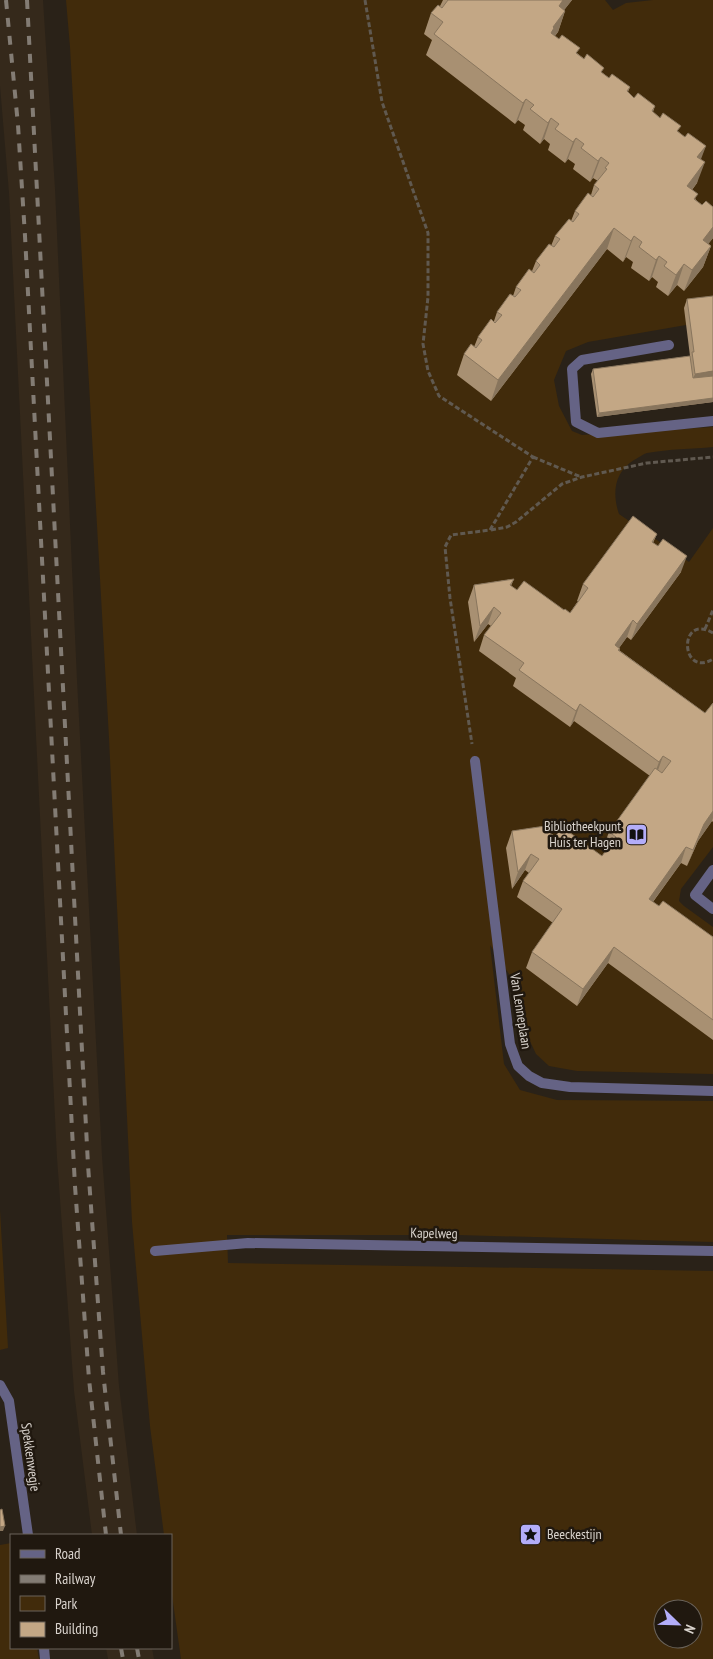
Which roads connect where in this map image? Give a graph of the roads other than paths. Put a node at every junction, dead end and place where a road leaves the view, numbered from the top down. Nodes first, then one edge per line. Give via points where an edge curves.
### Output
1 (669, 345) dead end
2 (713, 421) edge
3 (475, 761) road end
4 (713, 870) edge
5 (713, 909) edge
6 (713, 1090) edge
7 (155, 1251) dead end
8 (713, 1251) edge
9 (0, 1385) edge
10 (28, 1534) edge

1 - 2 street via 582,360 572,369 576,422 598,433
3 - 6 street, Van Lenneplaan via 510,1044 518,1066 542,1083 570,1087
4 - 5 street via 695,895
7 - 8 street, Kapelweg via 248,1243
9 - 10 street, Spekkenwegje via 9,1401

